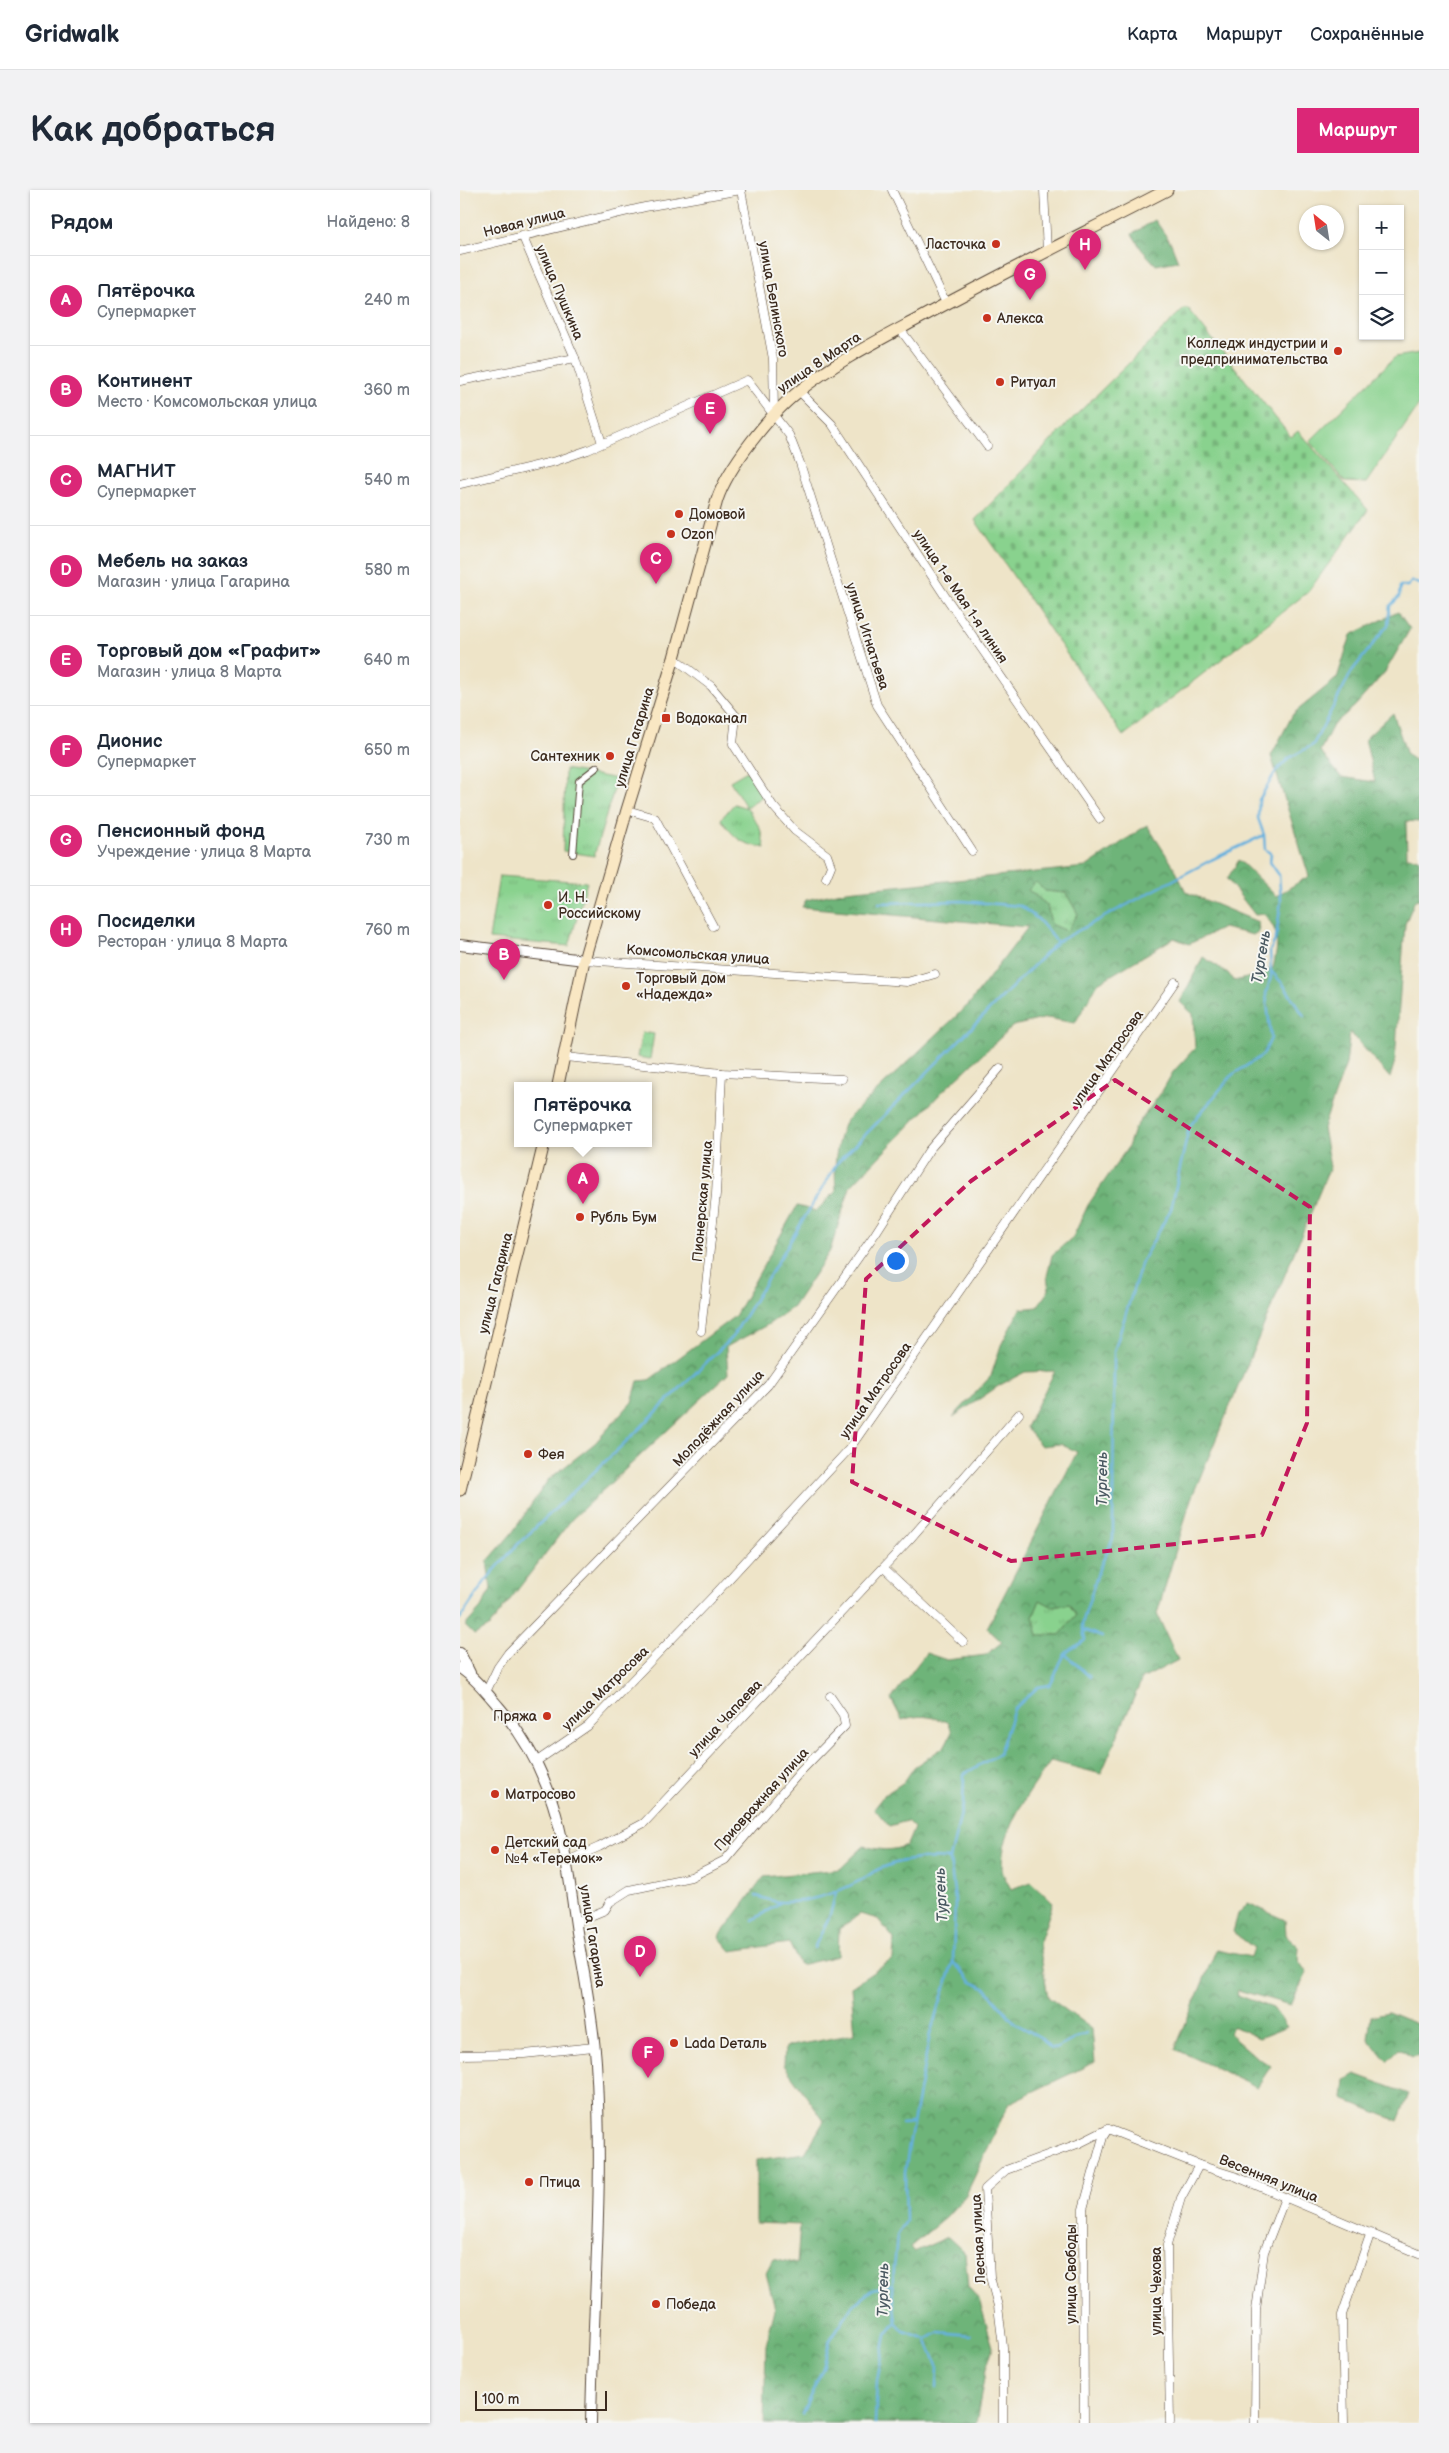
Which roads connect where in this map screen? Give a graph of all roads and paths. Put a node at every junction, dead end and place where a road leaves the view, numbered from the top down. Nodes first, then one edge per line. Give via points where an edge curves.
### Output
1 (741, 190) edge
2 (892, 190) edge
3 (1044, 190) edge
4 (1167, 190) edge
5 (522, 235) junction
6 (460, 251) edge
7 (1047, 252) junction
8 (946, 303) junction
9 (900, 329) junction
10 (575, 358) junction
11 (460, 381) edge
12 (799, 391) junction
13 (774, 413) junction
14 (602, 443) junction
15 (987, 446) dead end
16 (460, 484) edge
17 (674, 658) junction
18 (597, 767) dead end
19 (626, 810) junction
20 (1100, 819) dead end
21 (972, 851) dead end
22 (573, 854) dead end
23 (826, 878) dead end
24 (713, 926) dead end
25 (460, 945) edge
26 (584, 960) junction
27 (935, 974) dead end
28 (1175, 982) dead end
29 (564, 1057) junction
30 (1000, 1068) dead end
31 (722, 1073) junction
32 (842, 1079) dead end
33 (559, 1082) edge
34 (543, 1147) edge
35 (701, 1331) dead end
36 (1019, 1414) dead end
37 (460, 1490) edge
38 (884, 1568) junction
39 (963, 1642) dead end
40 (460, 1654) edge
41 (460, 1668) edge
42 (471, 1676) junction
43 (486, 1692) junction
44 (830, 1696) dead end
45 (537, 1761) junction
46 (567, 1861) junction
47 (576, 1922) junction
48 (594, 2047) junction
49 (460, 2055) edge
50 (1108, 2129) junction
51 (1199, 2165) junction
52 (1285, 2198) junction
53 (1371, 2232) junction
54 (1419, 2254) edge
55 (591, 2423) edge
56 (1003, 2423) edge
57 (1084, 2423) edge
58 (1170, 2423) edge
59 (1256, 2423) edge
60 (1344, 2423) edge

1 - 5 street, Новая улица via 645,207
1 - 13 street, улица Белинского via 773,359
2 - 8 street
3 - 7 street
4 - 7 main road, улица 8 Марта
5 - 6 street, Новая улица
5 - 10 street, улица Пушкина
7 - 8 main road, улица 8 Марта
8 - 9 main road, улица 8 Марта
9 - 12 main road, улица 8 Марта
9 - 15 street
10 - 11 street, улица Пушкина
10 - 14 street, улица Пушкина
12 - 13 main road, улица 8 Марта
12 - 20 street, улица 1-е Мая 1-я линия via 832,424 945,596
13 - 14 street, улица 8 Марта via 747,380
13 - 17 main road, улица Гагарина via 722,486
13 - 21 street, улица Игнатьева via 789,435 800,463 877,705
14 - 16 street via 556,461
17 - 19 main road, улица Гагарина
17 - 23 street via 711,686 736,716 734,744 773,806 795,831 827,855 830,866
18 - 22 street via 579,781
19 - 24 street via 655,818
19 - 26 main road, улица Гагарина
25 - 26 street, Комсомольская улица
26 - 27 street, Комсомольская улица via 907,982
26 - 29 main road, улица Гагарина
28 - 45 street, улица Матросова via 850,1448 718,1592 588,1726
29 - 31 street
29 - 33 main road, улица Гагарина
30 - 43 street, Молодёжная улица via 929,1150 768,1386 508,1653
31 - 32 street
31 - 35 street, Пионерская улица via 716,1194
34 - 37 main road, улица Гагарина
36 - 38 street, улица Чапаева
38 - 39 street
38 - 46 street, улица Чапаева via 644,1823
40 - 42 street, улица Гагарина
41 - 42 street, улица Гагарина
42 - 43 street, улица Гагарина
43 - 45 street, улица Гагарина via 516,1728
44 - 47 street, Приовражная улица via 843,1715 845,1726 800,1772 725,1860 691,1877 629,1890 604,1910
45 - 46 street, улица Гагарина via 557,1811
46 - 47 street, улица Гагарина
47 - 48 street, улица Гагарина
48 - 49 street via 524,2054
48 - 55 street, улица Гагарина via 598,2203
50 - 51 street, Весенняя улица
50 - 56 street, Лесная улица via 1080,2143 1006,2170 985,2189 990,2277 998,2306 1003,2347
50 - 57 street, улица Свободы via 1102,2137 1083,2209
51 - 52 street, Весенняя улица
51 - 58 street, улица Чехова via 1181,2198 1167,2245
52 - 53 street, Весенняя улица
52 - 59 street via 1264,2252 1256,2310
53 - 54 street, Весенняя улица
53 - 60 street via 1342,2315

